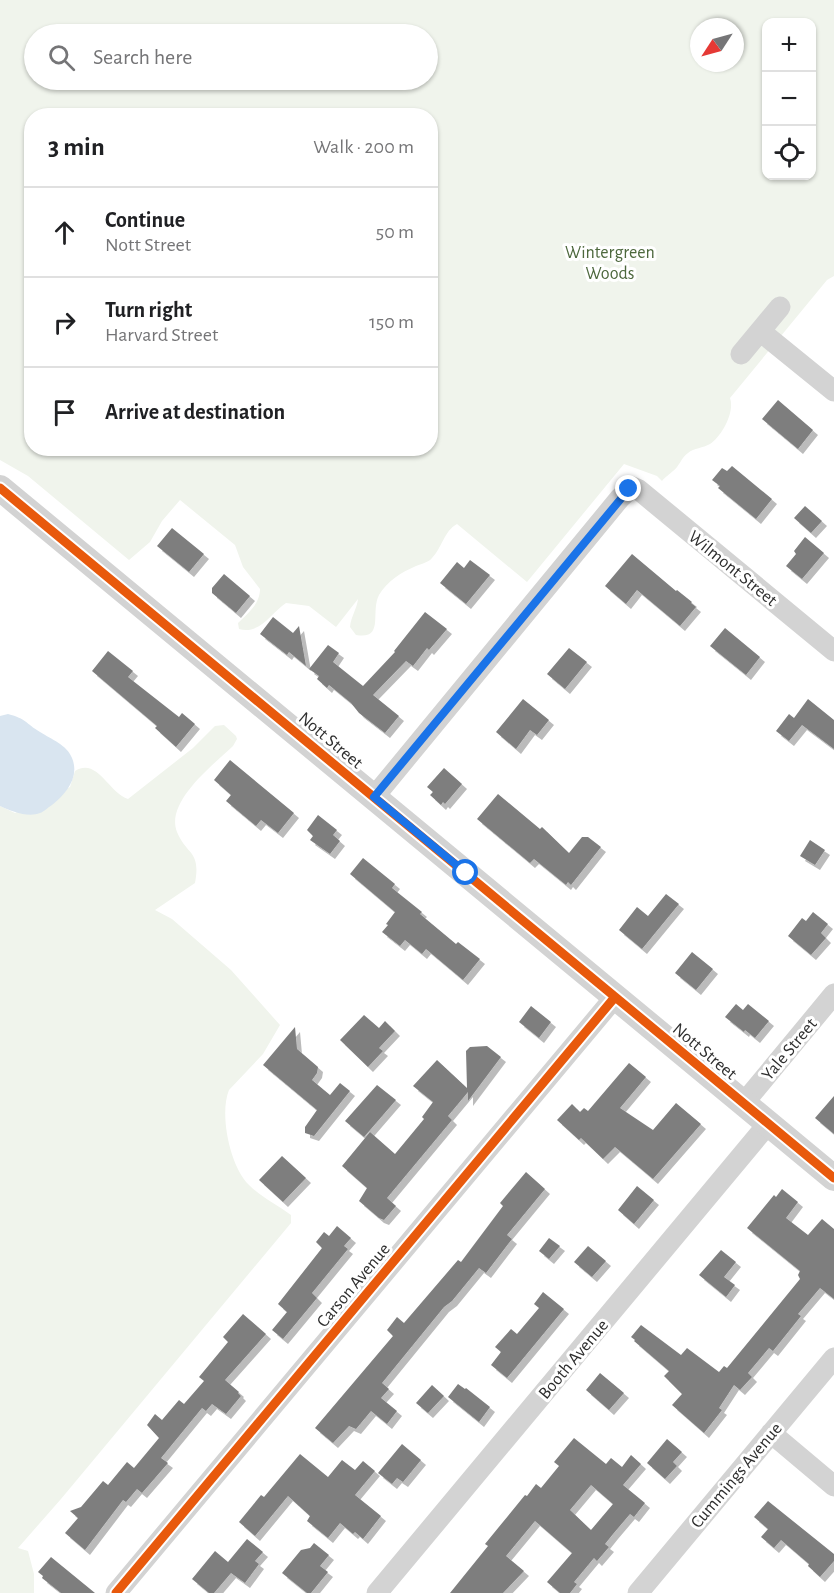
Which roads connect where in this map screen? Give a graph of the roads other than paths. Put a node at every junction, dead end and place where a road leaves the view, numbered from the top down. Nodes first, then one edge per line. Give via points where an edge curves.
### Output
1 (780, 307) dead end
2 (760, 331) junction
3 (741, 354) dead end
4 (834, 392) edge
5 (0, 488) edge
6 (834, 651) edge
7 (374, 797) junction
8 (834, 994) edge
9 (615, 997) junction
10 (743, 1104) junction
11 (768, 1124) junction
12 (834, 1178) edge
13 (834, 1358) edge
14 (771, 1433) junction
15 (834, 1486) edge
16 (116, 1593) edge
17 (377, 1593) edge
18 (638, 1593) edge

1 - 2 street
2 - 3 street
2 - 4 street
5 - 7 street, Nott Street
6 - 7 street, Wilmont Street via 632,487
7 - 9 street, Nott Street
8 - 10 street, Yale Street
9 - 10 street, Nott Street
9 - 16 street, Carson Avenue
10 - 11 street, Nott Street
11 - 12 street, Nott Street
11 - 17 street, Booth Avenue
13 - 14 street, Cummings Avenue
14 - 15 street
14 - 18 street, Cummings Avenue

